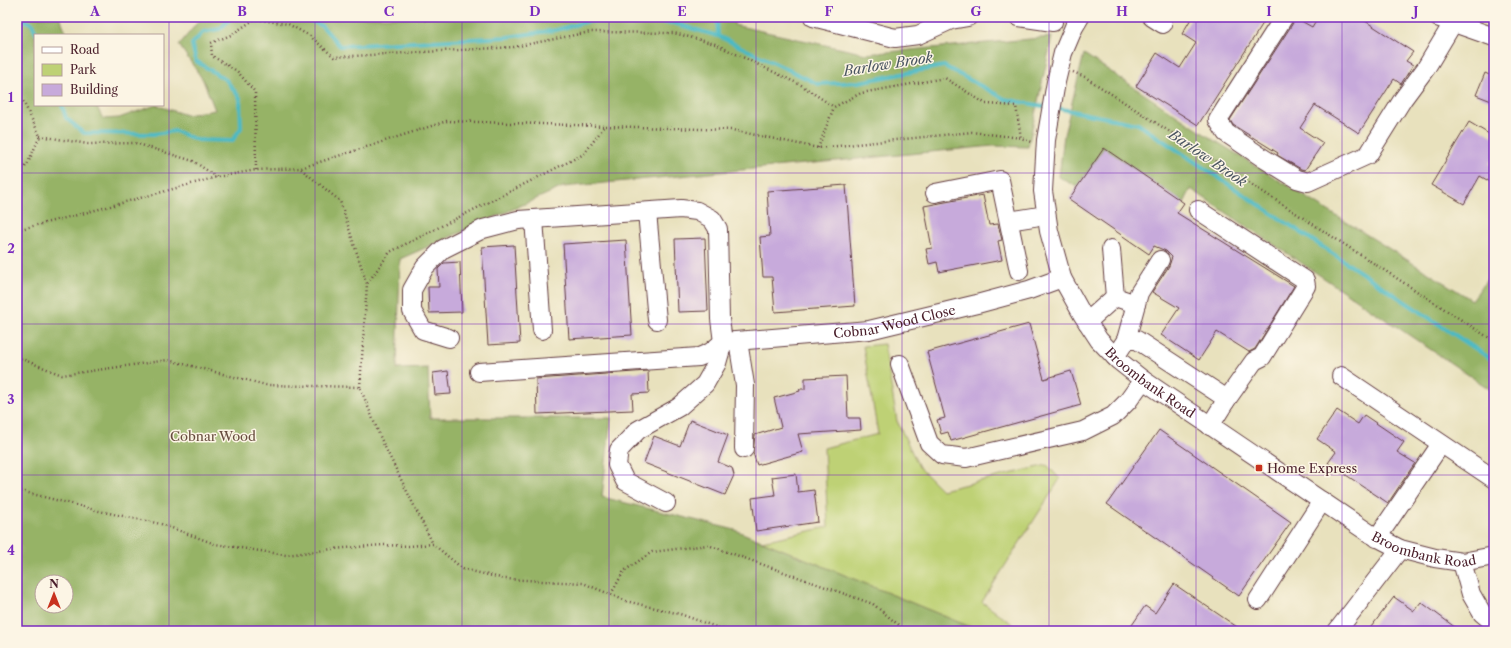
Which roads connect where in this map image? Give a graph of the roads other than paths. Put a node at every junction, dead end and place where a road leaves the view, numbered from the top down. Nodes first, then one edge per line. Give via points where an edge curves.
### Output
1 (813, 17) edge
2 (968, 17) edge
3 (1019, 17) edge
4 (1284, 17) edge
5 (1051, 19) edge
6 (1445, 20) edge
7 (1077, 22) edge
8 (1494, 38) edge
9 (935, 192) dead end
10 (1198, 210) dead end
11 (647, 212) junction
12 (1046, 215) junction
13 (534, 219) junction
14 (1009, 221) junction
15 (1111, 249) dead end
16 (1160, 260) dead end
17 (1019, 271) dead end
18 (1062, 278) junction
19 (1116, 297) junction
20 (1136, 304) junction
21 (657, 320) dead end
22 (1087, 322) junction
23 (542, 330) dead end
24 (449, 338) dead end
25 (1126, 340) junction
26 (730, 341) junction
27 (1115, 357) junction
28 (900, 364) dead end
29 (479, 372) dead end
30 (1341, 376) dead end
31 (1143, 380) junction
32 (1225, 402) junction
33 (1210, 426) junction
34 (1441, 444) junction
35 (744, 449) dead end
36 (1494, 479) edge
37 (1322, 502) junction
38 (666, 504) dead end
39 (1377, 538) junction
40 (1400, 549) junction
41 (1494, 556) edge
42 (1462, 562) junction
43 (1258, 600) dead end
44 (1494, 623) edge
45 (1337, 631) edge

1 - 2 street via 895,38 918,35 951,20
3 - 5 street
4 - 6 street via 1218,120 1226,133 1297,179 1308,182 1368,155 1402,99 1426,68
5 - 7 street
6 - 8 street
7 - 12 street, Broombank Road via 1063,53 1046,140 1043,191
9 - 14 street via 1000,180
10 - 32 street via 1304,280 1306,286 1262,357 1254,361
11 - 13 street
11 - 21 street
11 - 26 street via 681,209 697,211 712,219 718,229 720,319
12 - 14 street
12 - 18 street, Broombank Road
13 - 23 street
13 - 24 street via 518,220 483,230 443,249 425,268 412,290 412,311 423,330
14 - 17 street
15 - 19 street
16 - 20 street via 1139,293
18 - 22 street, Broombank Road
18 - 26 street, Cobnar Wood Close via 1029,290 869,330
19 - 20 street
19 - 22 street
20 - 25 street
22 - 27 street, Broombank Road
25 - 27 street
25 - 32 street via 1136,340 1221,395
26 - 29 street via 699,356
26 - 35 street via 745,385
26 - 38 street via 704,384 679,407 638,430 619,450 618,465 625,481
27 - 31 street, Broombank Road
28 - 31 street via 929,443 942,455 966,458 1083,431 1113,416
30 - 34 street
31 - 33 street, Broombank Road
32 - 33 street
33 - 37 street, Broombank Road
34 - 36 street
34 - 39 street
37 - 39 street, Broombank Road
37 - 43 street
39 - 40 street, Broombank Road
40 - 42 street, Broombank Road
40 - 45 street
41 - 42 street, Broombank Road
42 - 44 street via 1471,594 1482,613

